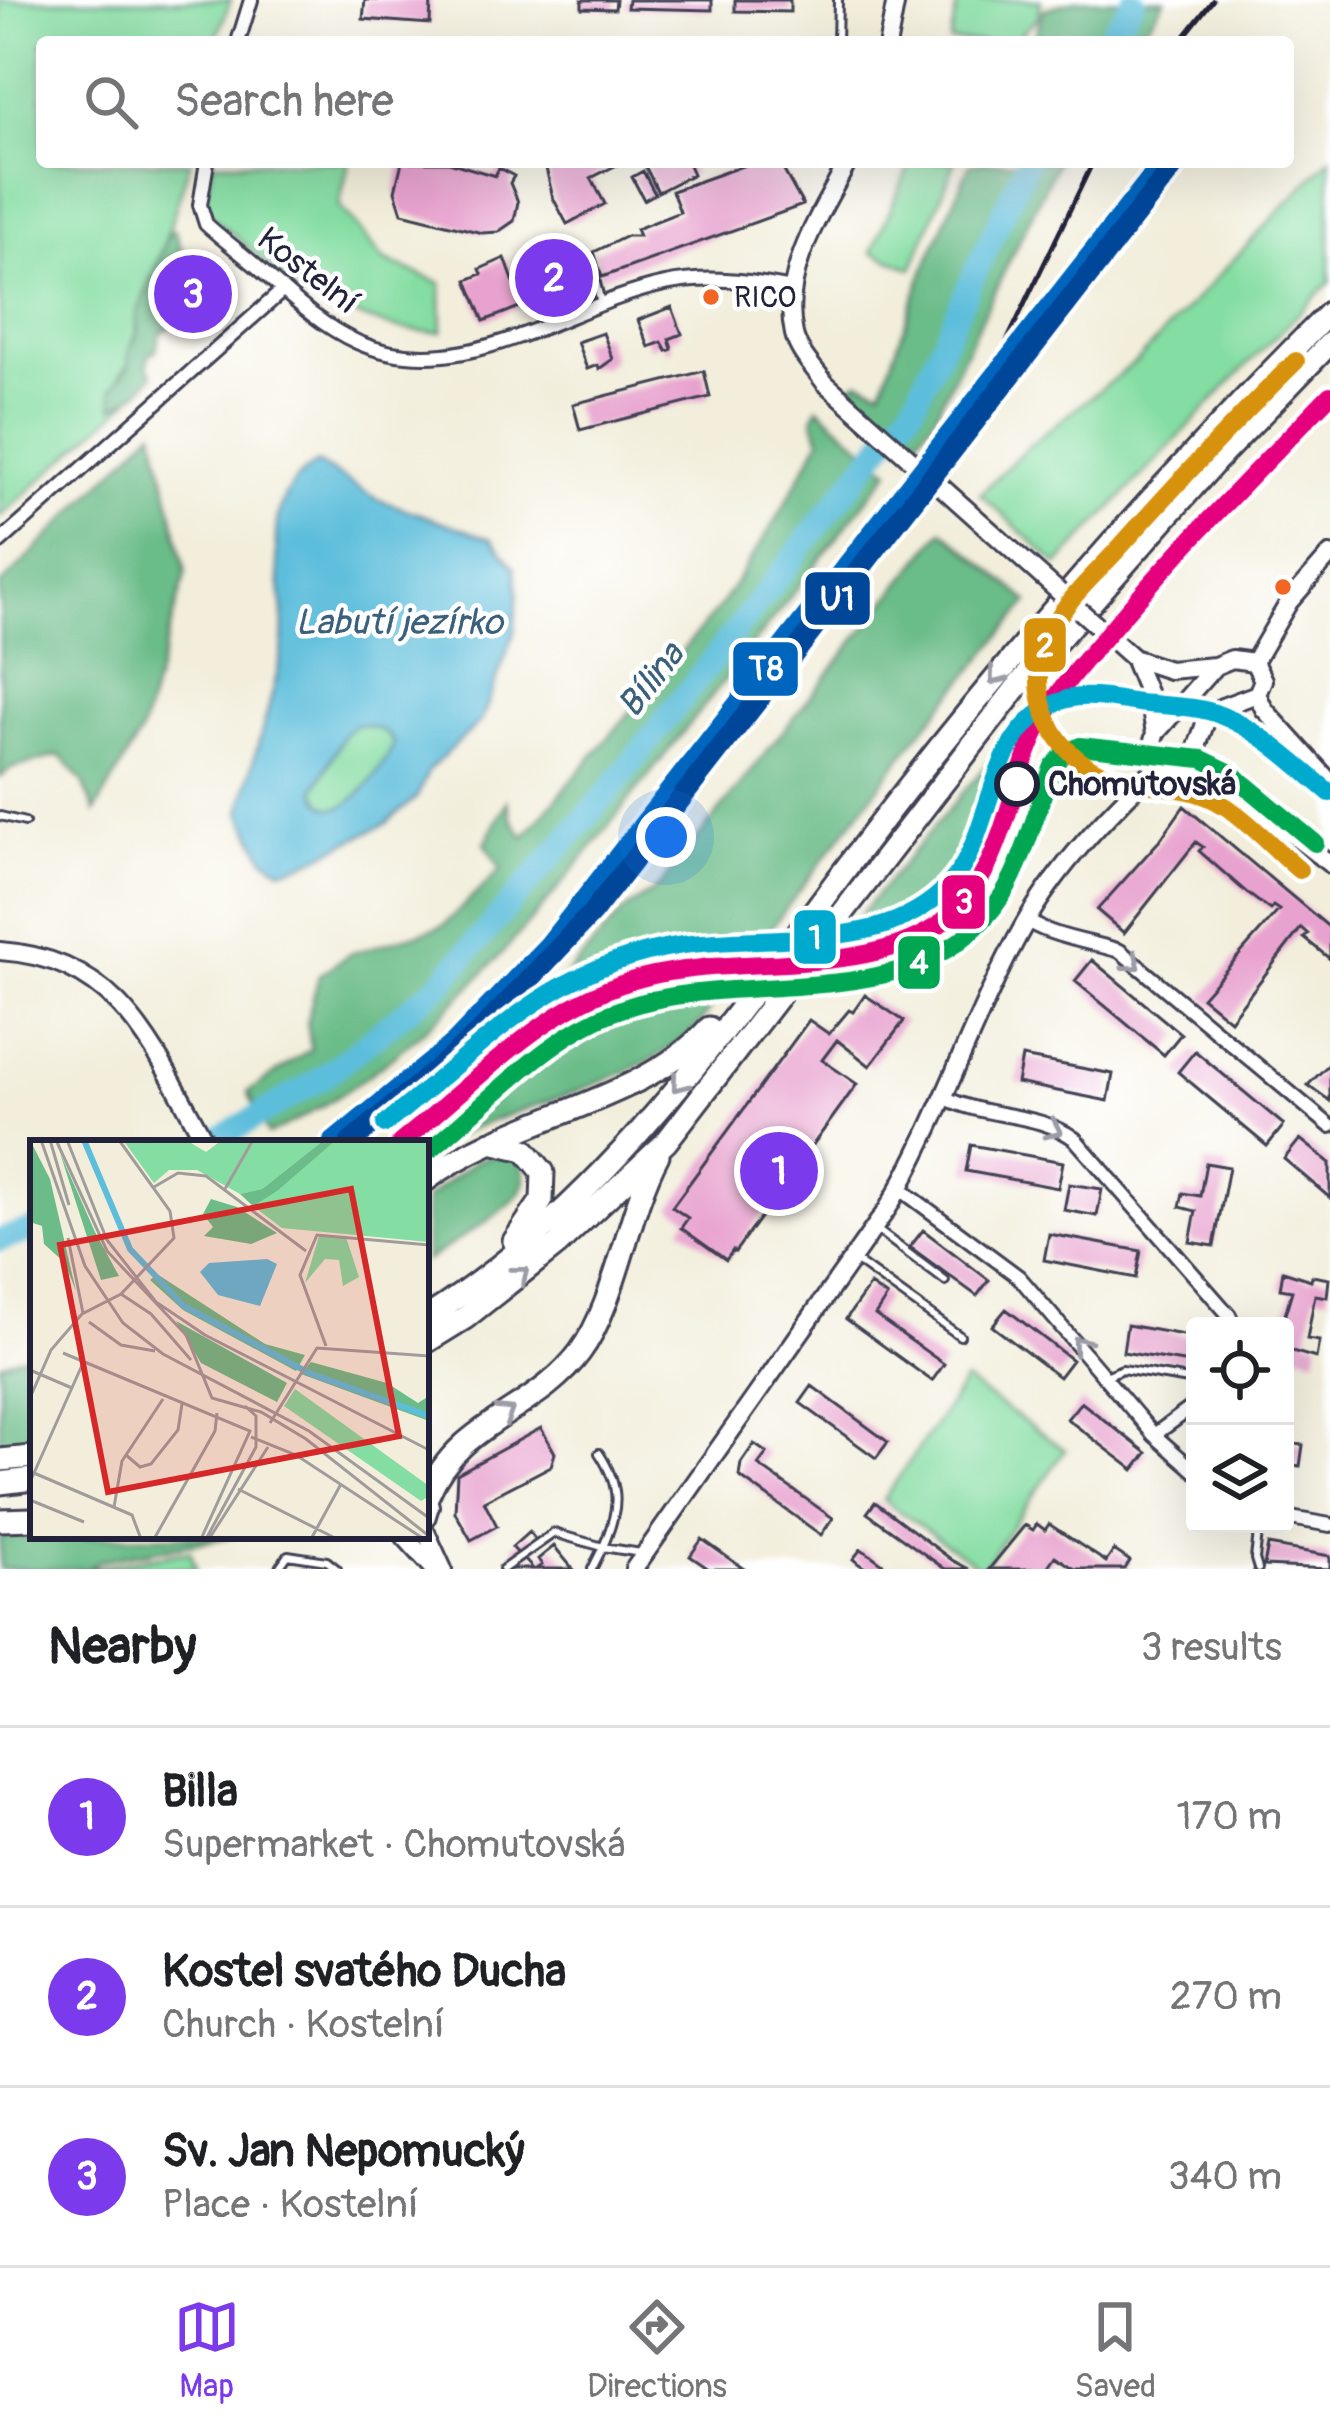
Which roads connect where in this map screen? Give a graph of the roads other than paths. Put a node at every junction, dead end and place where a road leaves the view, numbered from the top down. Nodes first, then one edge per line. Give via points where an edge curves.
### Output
1 (251, 0) edge
2 (838, 0) edge
3 (896, 0) edge
4 (240, 36) edge
5 (837, 36) edge
6 (889, 36) edge
7 (206, 168) edge
8 (838, 171) edge
9 (559, 249) dead end
10 (793, 289) junction
11 (282, 291) junction
12 (601, 303) junction
13 (1330, 313) edge
14 (1330, 343) edge
15 (0, 542) edge
16 (1330, 555) edge
17 (1133, 658) junction
18 (1254, 662) junction
19 (1215, 666) junction
20 (1257, 694) junction
21 (1155, 732) junction
22 (1192, 764) junction
23 (1155, 770) junction
24 (1330, 782) edge
25 (0, 816) edge
26 (25, 822) dead end
27 (1330, 864) edge
28 (811, 912) junction
29 (1027, 921) junction
30 (0, 951) edge
31 (944, 1097) junction
32 (1330, 1126) edge
33 (204, 1140) edge
34 (490, 1142) junction
35 (666, 1142) junction
36 (429, 1178) edge
37 (899, 1189) junction
38 (874, 1228) junction
39 (853, 1259) junction
40 (944, 1282) dead end
41 (454, 1300) junction
42 (429, 1316) edge
43 (1230, 1317) edge
44 (960, 1336) dead end
45 (429, 1340) edge
46 (1106, 1376) junction
47 (1186, 1380) edge
48 (1186, 1412) edge
49 (1154, 1435) junction
50 (598, 1453) dead end
51 (30, 1456) edge
52 (0, 1460) edge
53 (1186, 1463) edge
54 (30, 1478) edge
55 (0, 1483) edge
56 (429, 1489) edge
57 (1294, 1519) edge
58 (1330, 1525) edge
59 (1258, 1533) edge
60 (407, 1539) edge
61 (428, 1539) edge
62 (603, 1547) junction
63 (637, 1565) edge
64 (278, 1569) edge
65 (337, 1569) edge
66 (438, 1569) edge
67 (503, 1569) edge
68 (592, 1569) edge
69 (1258, 1569) edge

1 - 4 street
2 - 5 lane
3 - 6 street
7 - 11 street, Kostelní via 200,205 206,224
8 - 10 street
9 - 12 lane via 592,263
10 - 12 street, Kostelní via 698,279
10 - 17 street, bridge via 794,336 825,383
11 - 12 street, Kostelní via 359,343 422,355 496,345
11 - 15 street
13 -> 28 highway via 1032,634
14 - 35 highway via 1021,682
16 - 18 street via 1289,602
17 - 19 street via 1169,670
17 - 21 street
18 - 19 street via 1232,658
18 - 20 street via 1263,680
19 - 21 street
20 - 22 street via 1212,713
20 - 24 street
21 - 23 street
22 - 23 street via 1165,776
22 - 27 street
23 - 29 street
25 - 26 lane
28 - 34 highway via 697,1042 626,1087
28 -> 41 highway via 633,1140 544,1229
29 - 31 street
29 -> 32 street via 1120,951
30 - 33 street via 49,958 123,1005
31 - 37 street
31 -> 43 street via 1075,1139
34 - 36 highway
34 - 41 highway via 525,1150 544,1172 545,1188 529,1224
45 -> 35 highway via 557,1245
56 -> 35 highway via 457,1448 542,1390 580,1353
37 - 38 street
46 -> 37 street via 1019,1277
38 - 39 street
38 - 40 lane
39 - 44 lane
39 - 63 street
41 - 42 highway
46 - 47 lane via 1122,1369
46 - 49 street
48 - 49 street
49 - 53 street
50 - 62 lane via 619,1505
51 - 52 highway
54 - 55 highway
57 - 58 street
59 - 69 lane
60 - 66 street
61 - 66 street
62 - 63 lane
62 - 67 lane via 554,1532
62 - 68 lane
64 - 65 lane via 288,1555

